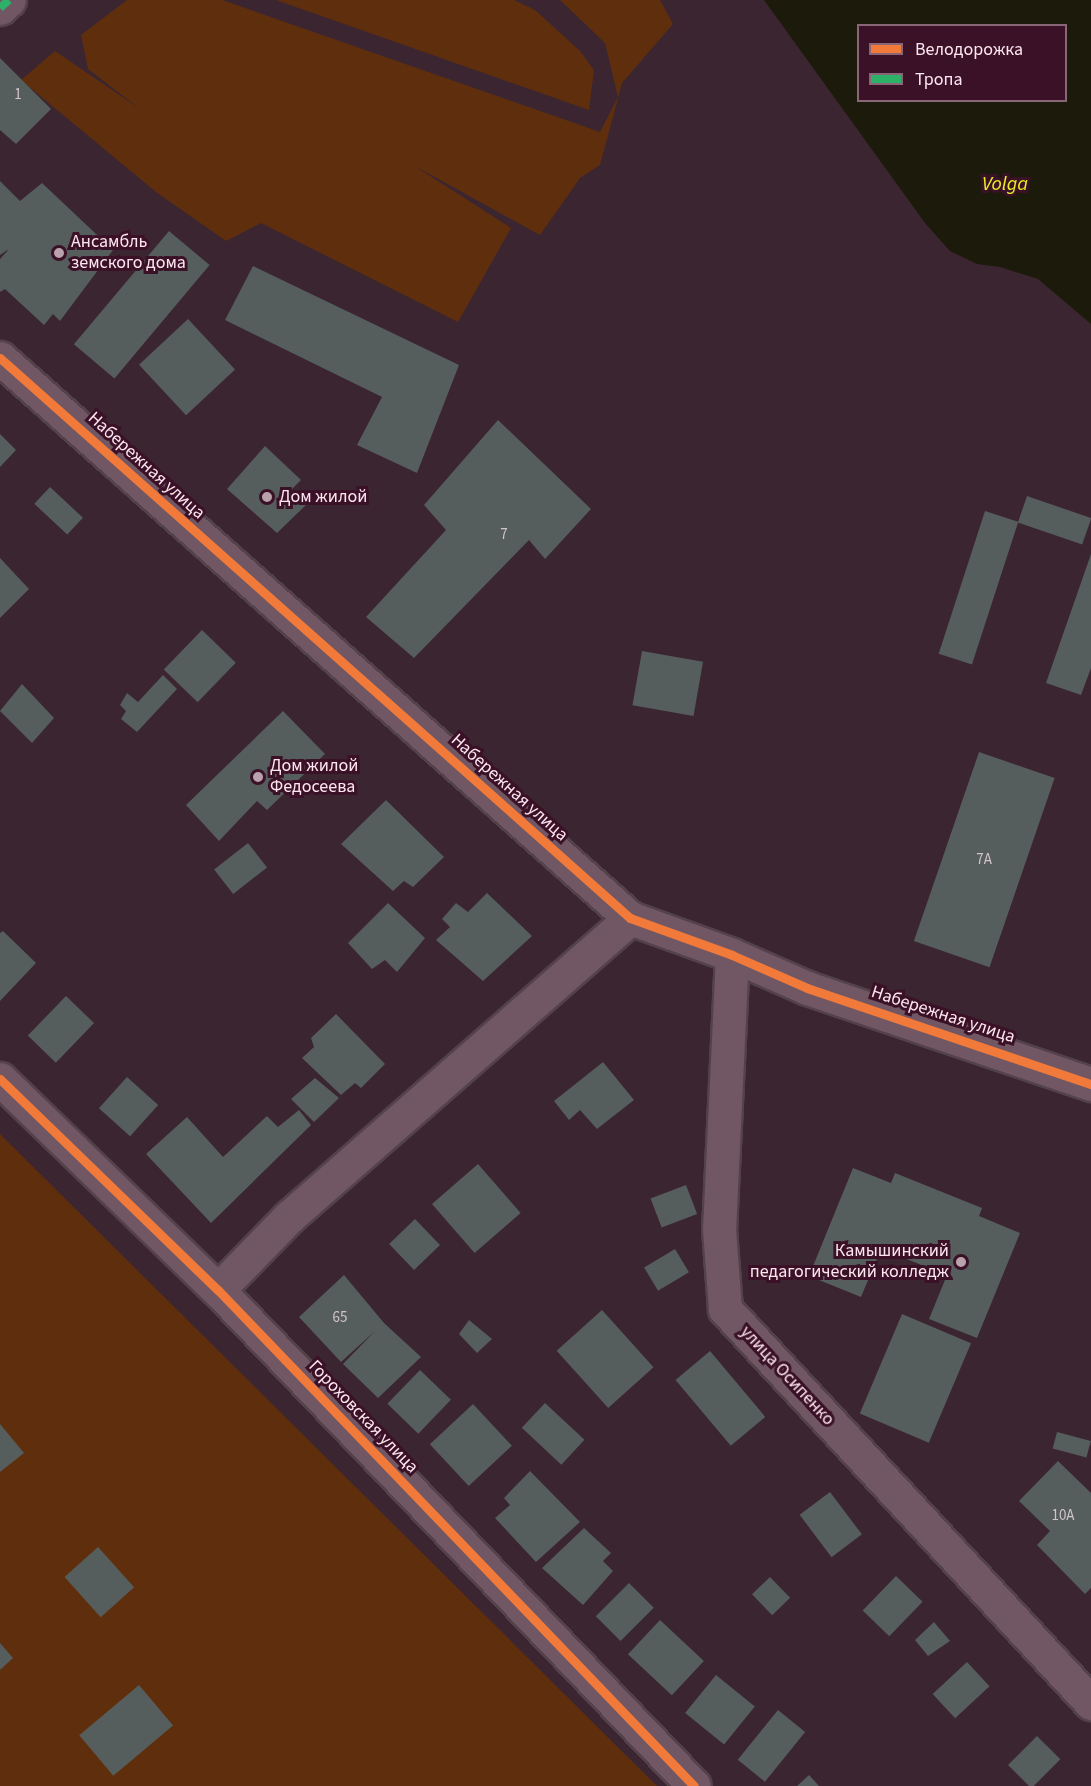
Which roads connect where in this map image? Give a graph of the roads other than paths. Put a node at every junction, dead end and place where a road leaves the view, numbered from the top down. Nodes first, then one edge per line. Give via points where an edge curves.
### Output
1 (9, 0) edge
2 (0, 8) edge
3 (0, 358) edge
4 (630, 918) junction
5 (732, 955) junction
6 (0, 1079) edge
7 (1091, 1084) edge
8 (218, 1290) junction
9 (1091, 1703) edge
10 (694, 1786) edge

1 - 2 street
3 - 4 street, Набережная улица
4 - 5 street, Набережная улица
4 - 8 street via 289,1217
5 - 7 street, Набережная улица via 807,988
5 - 9 street, улица Осипенко via 719,1229 725,1309
6 - 8 street, Гороховская улица
8 - 10 street, Гороховская улица

